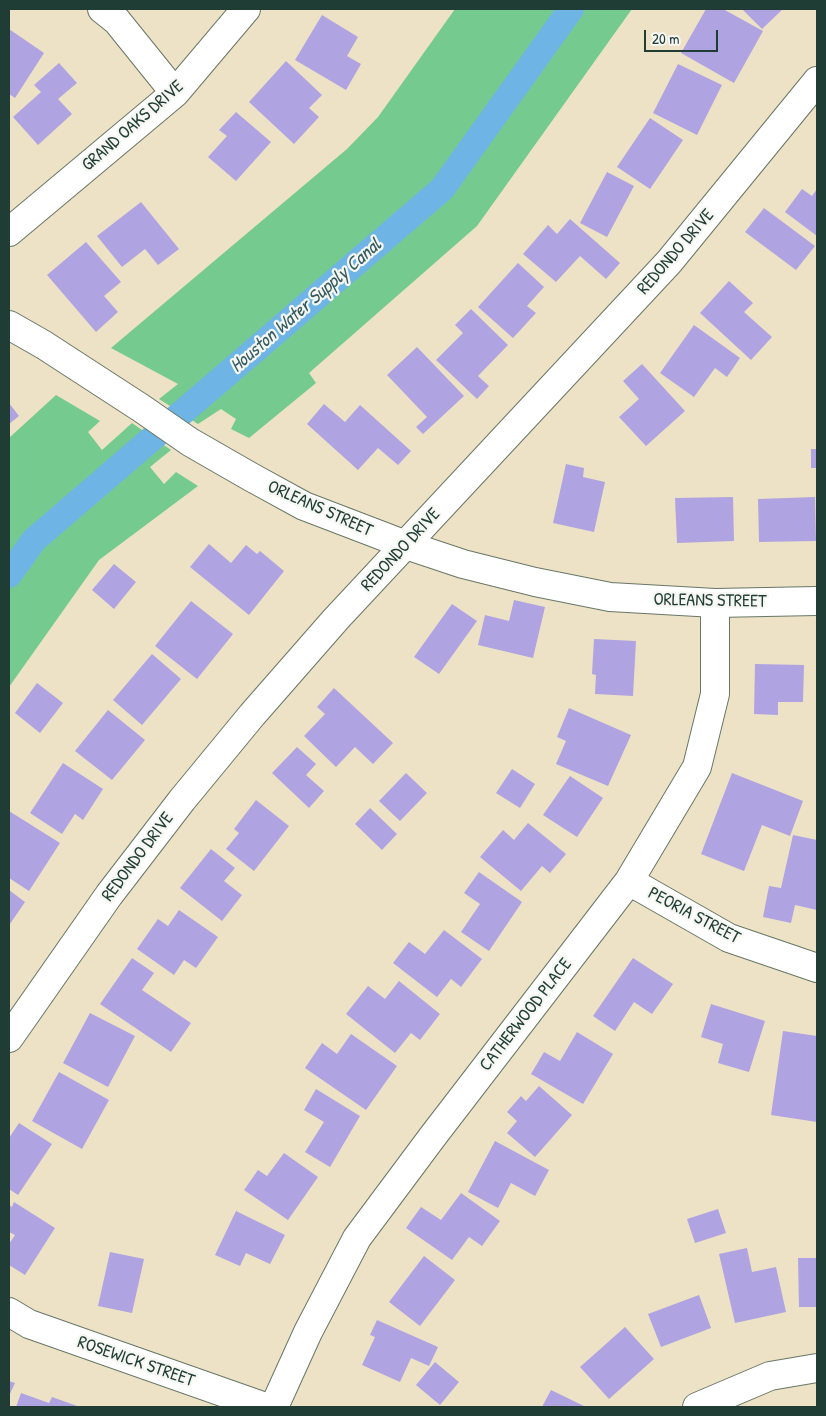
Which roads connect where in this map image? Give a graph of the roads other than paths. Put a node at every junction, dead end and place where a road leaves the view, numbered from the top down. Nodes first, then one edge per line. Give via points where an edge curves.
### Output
1 (102, 9) edge
2 (246, 9) edge
3 (817, 81) edge
4 (175, 93) junction
5 (9, 232) edge
6 (9, 325) edge
7 (406, 545) junction
8 (817, 601) edge
9 (715, 603) junction
10 (629, 881) junction
11 (817, 968) edge
12 (9, 1038) edge
13 (9, 1312) edge
14 (817, 1368) edge
15 (265, 1407) edge
16 (274, 1407) edge
17 (697, 1407) edge

1 - 4 street via 117,21
2 - 4 street, GRAND OAKS DRIVE
3 - 7 street, REDONDO DRIVE via 669,262
4 - 5 street, GRAND OAKS DRIVE
6 - 7 street, ORLEANS STREET via 190,442 304,506
7 - 9 street, ORLEANS STREET via 463,564 610,597
7 - 12 street, REDONDO DRIVE via 336,619 182,800 109,895
8 - 9 street, ORLEANS STREET
9 - 10 street, CATHERWOOD PLACE via 714,694 697,767
10 - 11 street, PEORIA STREET via 730,938
10 - 16 street, CATHERWOOD PLACE via 357,1238 308,1332
13 - 15 street, ROSEWICK STREET via 29,1324
14 - 17 street via 770,1376

